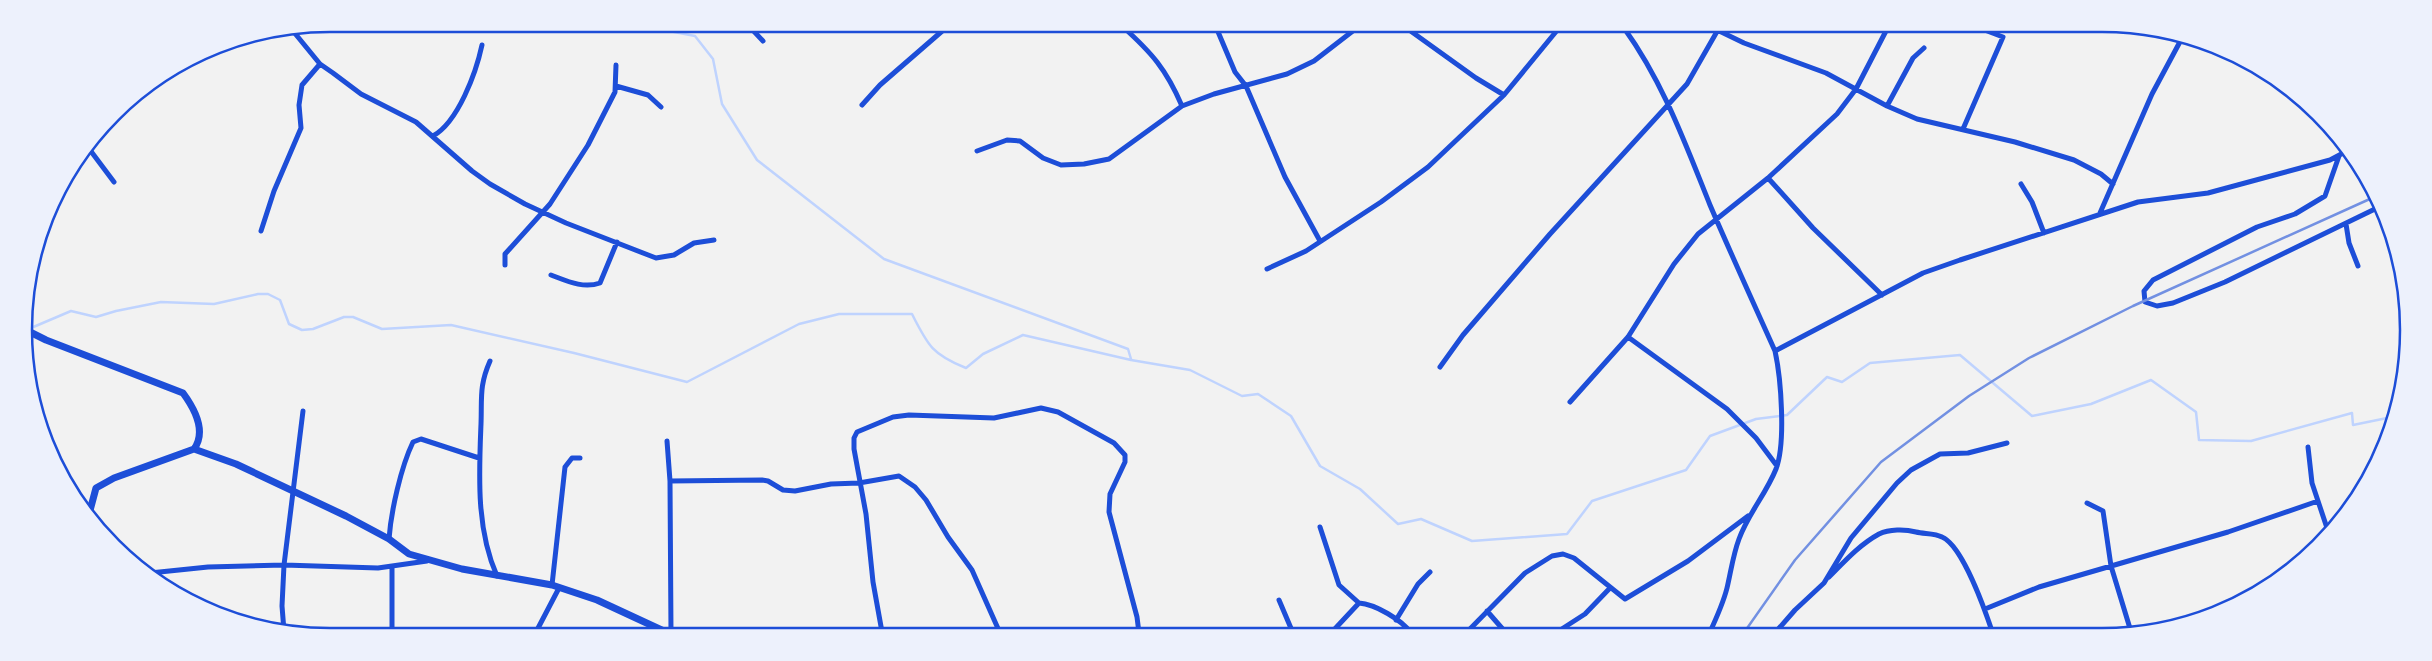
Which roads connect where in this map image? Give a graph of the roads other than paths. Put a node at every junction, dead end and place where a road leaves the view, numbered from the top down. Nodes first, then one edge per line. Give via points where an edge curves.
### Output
1 (756, 33) edge
2 (940, 33) edge
3 (1129, 33) edge
4 (1219, 33) edge
5 (1350, 33) edge
6 (1413, 33) edge
7 (1555, 33) edge
8 (1627, 33) edge
9 (1715, 33) edge
10 (1725, 33) edge
11 (1885, 33) edge
12 (1992, 33) edge
13 (296, 35) edge
14 (763, 41) dead end
15 (2179, 43) edge
16 (482, 45) dead end
17 (1924, 48) dead end
18 (320, 64) junction
19 (616, 65) dead end
20 (616, 86) junction
21 (1246, 86) junction
22 (1856, 89) junction
23 (1504, 95) junction
24 (1669, 104) junction
25 (862, 105) dead end
26 (1182, 106) junction
27 (1887, 106) junction
28 (661, 107) dead end
29 (1963, 129) junction
30 (433, 136) junction
31 (976, 151) dead end
32 (92, 152) edge
33 (2339, 155) joint
34 (1768, 178) junction
35 (114, 182) dead end
36 (2020, 184) dead end
37 (2113, 184) junction
38 (2374, 209) edge
39 (543, 212) junction
40 (2100, 213) junction
41 (1716, 218) junction
42 (2346, 224) junction
43 (261, 231) dead end
44 (2044, 233) junction
45 (714, 240) dead end
46 (1320, 241) junction
47 (618, 242) junction
48 (505, 265) dead end
49 (2358, 266) dead end
50 (1267, 269) dead end
51 (551, 275) dead end
52 (1882, 295) junction
53 (32, 333) edge
54 (1628, 337) junction
55 (1775, 351) junction
56 (490, 361) dead end
57 (1440, 367) dead end
58 (1570, 402) dead end
59 (303, 411) dead end
60 (667, 441) dead end
61 (2007, 443) dead end
62 (2308, 447) dead end
63 (194, 449) junction
64 (479, 458) junction
65 (580, 458) dead end
66 (1777, 466) junction
67 (670, 481) junction
68 (859, 482) junction
69 (292, 492) junction
70 (2318, 501) junction
71 (2087, 503) dead end
72 (90, 506) edge
73 (1750, 515) junction
74 (2326, 526) edge
75 (1320, 527) dead end
76 (389, 539) junction
77 (427, 561) junction
78 (284, 565) junction
79 (392, 566) junction
80 (2112, 566) junction
81 (157, 572) edge
82 (1430, 572) dead end
83 (497, 576) junction
84 (1824, 583) junction
85 (556, 587) junction
86 (1610, 588) junction
87 (1279, 600) dead end
88 (1359, 603) junction
89 (1985, 609) junction
90 (1487, 611) junction
91 (1396, 620) junction
92 (283, 625) edge
93 (2130, 627) edge
94 (392, 628) edge
95 (538, 628) edge
96 (657, 628) edge
97 (671, 628) edge
98 (881, 628) edge
99 (998, 628) edge
100 (1139, 628) edge
101 (1292, 628) edge
102 (1336, 628) edge
103 (1405, 628) edge
104 (1471, 628) edge
105 (1502, 628) edge
106 (1563, 628) edge
107 (1711, 628) edge
108 (1779, 628) edge
109 (1991, 628) edge

1 - 14 street
2 - 25 street
3 - 26 street via 1159,62
4 - 21 street via 1235,72
5 - 21 street via 1314,61 1287,74
6 - 23 street
7 - 23 street
8 - 24 street via 1647,61
9 - 24 street via 1687,84
10 - 22 street via 1826,73
11 - 22 street
12 - 29 street via 2003,37
13 - 18 street
15 - 37 street via 2152,94
16 - 30 street via 479,60 452,120
17 - 27 street via 1913,58
18 - 30 street via 362,94 398,112
18 - 43 street via 302,85 300,128
19 - 20 street
20 - 28 street via 648,95
20 - 39 street via 588,145
21 - 26 street
21 - 46 street via 1285,177
22 - 27 street
22 - 34 street via 1837,114
23 - 46 street via 1422,172
24 - 41 street
24 - 57 street via 1550,234 1463,335
26 - 31 street via 1109,159 1060,165 1043,158 1020,141 1007,140
27 - 29 street via 1917,119
29 - 37 street via 2074,160
30 - 39 street via 490,184
32 - 35 street
33 - 40 street via 2215,192 2138,202
33 - 42 street via 2325,196 2295,214 2257,227 2153,280 2144,291 2145,302 2157,306 2173,304
34 - 41 street
34 - 52 street via 1812,228
36 - 44 street via 2032,202
37 - 40 street
38 - 42 street
39 - 47 street
39 - 48 street via 505,254
40 - 44 street
41 - 54 street via 1698,234 1674,264
41 - 55 street
42 - 49 street
44 - 52 street via 1923,273
45 - 47 street via 694,243 674,255 656,258
46 - 50 street
47 - 51 street via 600,283 575,284
52 - 55 street
53 - 63 street via 183,393 200,426 198,444
54 - 58 street
54 - 66 street via 1727,409 1756,438
55 - 66 street via 1780,397
56 - 64 street via 482,387
59 - 69 street
60 - 67 street
61 - 84 street via 1968,453 1940,454 1911,470 1851,538
62 - 70 street via 2312,483
63 - 69 street via 236,464
63 - 72 street via 102,484 96,488
64 - 76 street via 421,439 413,442 407,454
64 - 83 street via 484,529
65 - 85 street via 572,458 565,467
66 - 73 street via 1764,496
67 - 68 street via 762,480 788,491
67 - 97 street
68 - 98 street
68 - 99 street via 899,476 915,486 972,570
68 - 100 street via 854,438 857,432 875,423 909,415 981,419 1041,408 1058,412 1114,443 1124,455 1125,462 1110,494 1109,512
69 - 76 street
69 - 78 street
70 - 74 street
70 - 80 street
71 - 80 street via 2103,511
73 - 86 street via 1688,562 1630,596 1622,599
73 - 107 street via 1739,538 1726,589
75 - 88 street via 1339,585
76 - 77 street via 409,554
77 - 79 street
77 - 83 street
78 - 79 street
78 - 81 street
78 - 92 street
79 - 94 street
80 - 89 street via 2039,587
80 - 93 street
82 - 91 street via 1418,584
83 - 85 street
84 - 89 street via 1851,555 1877,535 1909,530 1942,537 1950,542
84 - 108 street
85 - 95 street
85 - 96 street via 597,600
86 - 90 street via 1574,558 1563,554 1540,561
86 - 106 street via 1585,614
87 - 101 street
88 - 91 street
88 - 102 street
89 - 109 street
90 - 104 street
90 - 105 street
91 - 103 street

